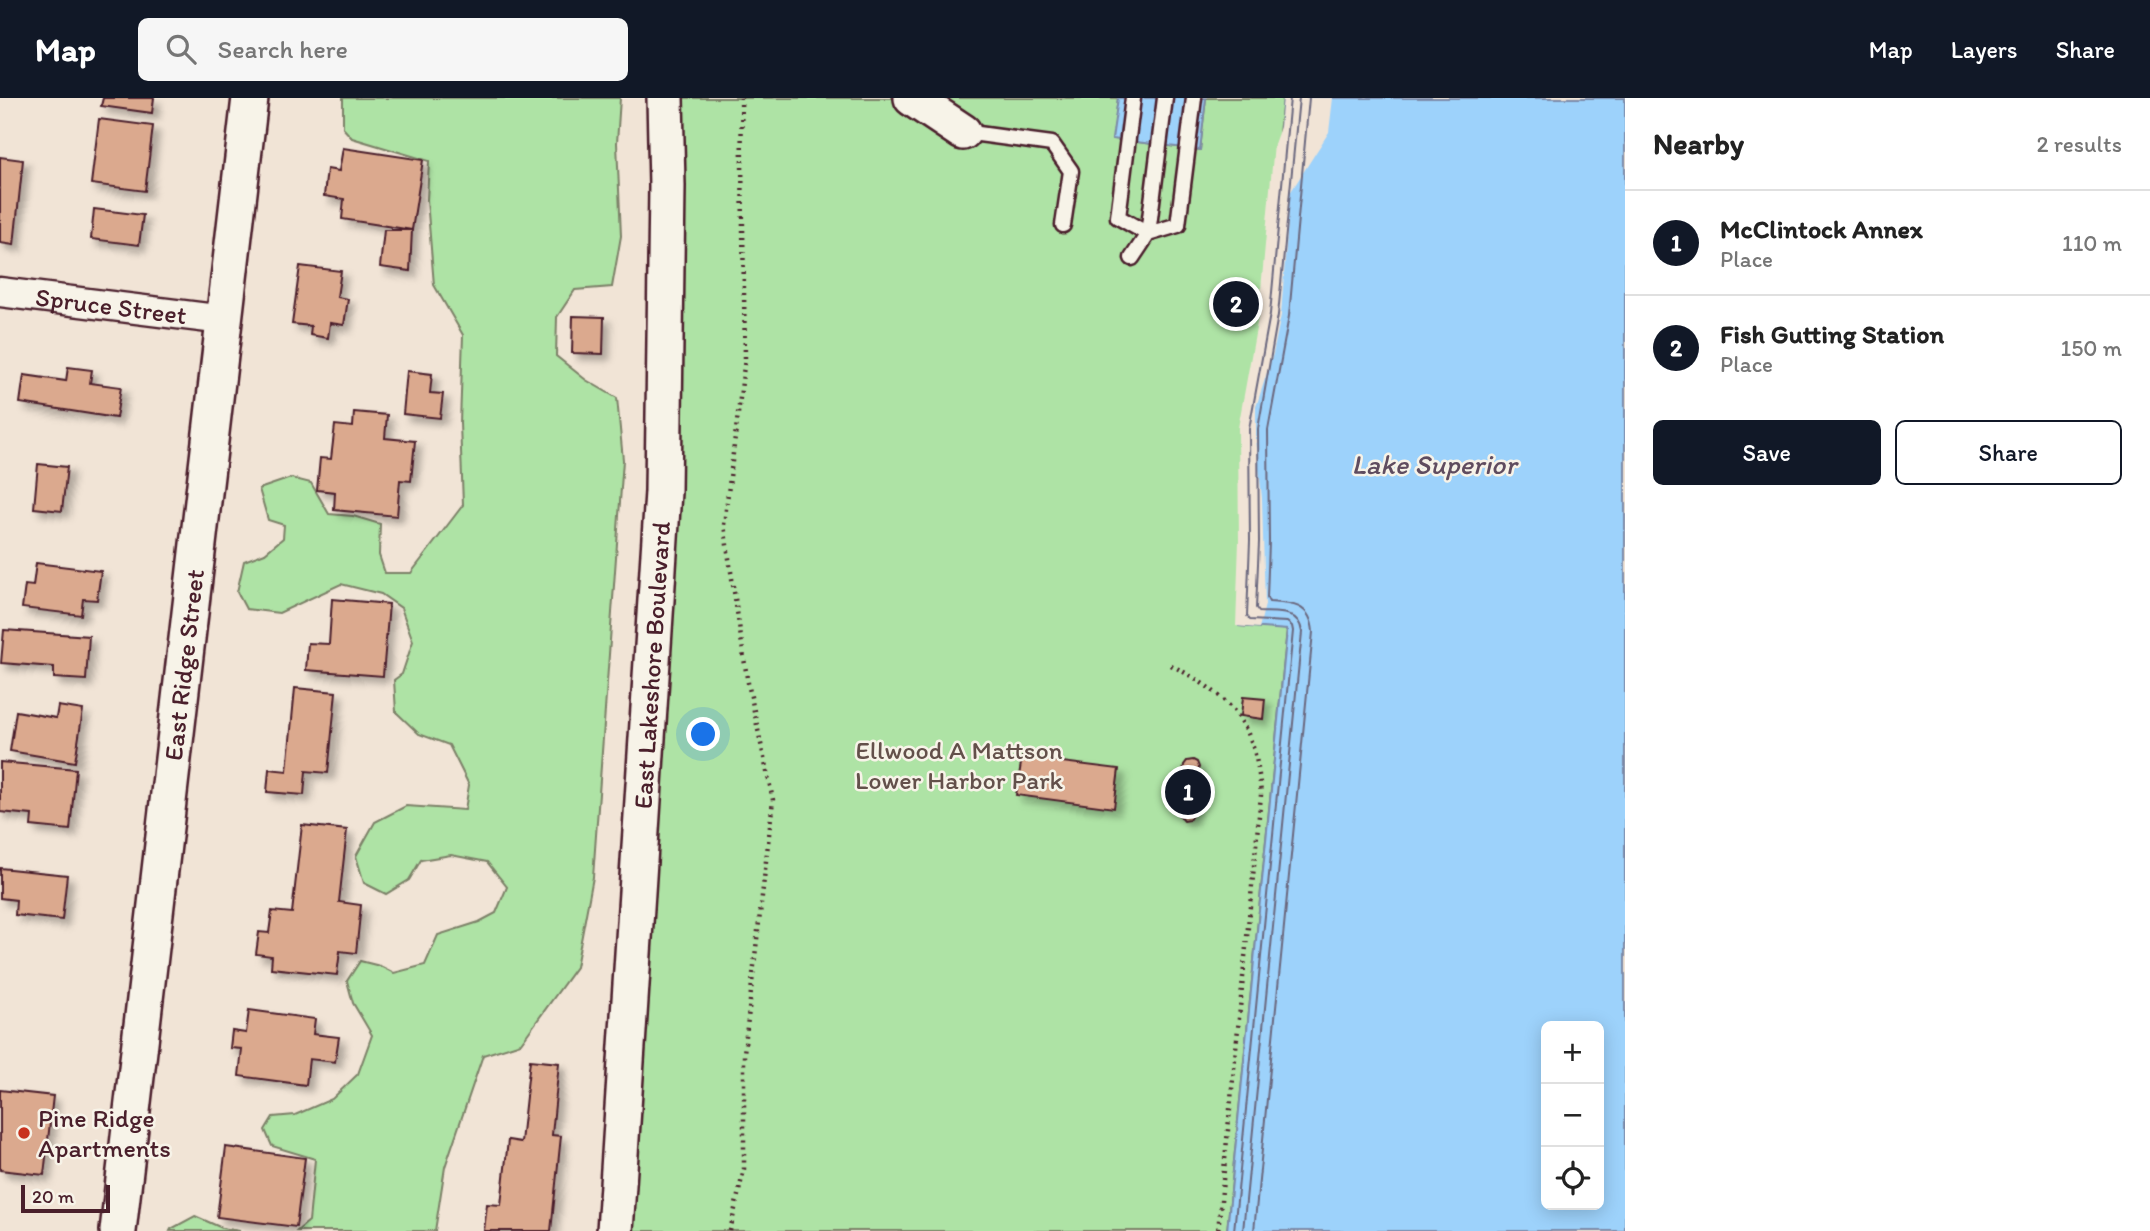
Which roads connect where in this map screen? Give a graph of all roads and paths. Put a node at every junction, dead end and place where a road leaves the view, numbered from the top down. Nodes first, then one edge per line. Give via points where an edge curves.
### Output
1 (250, 98) edge
2 (665, 98) edge
3 (741, 98) edge
4 (912, 98) edge
5 (1133, 98) edge
6 (1165, 98) edge
7 (1194, 98) edge
8 (962, 132) joint
9 (1063, 225) dead end
10 (1148, 234) junction
11 (1132, 258) dead end
12 (0, 292) edge
13 (224, 320) junction
14 (1171, 665) dead end
15 (118, 1231) edge
16 (615, 1231) edge
17 (730, 1231) edge
18 (1218, 1231) edge

1 - 13 street, East Ridge Street
2 - 16 street, East Lakeshore Boulevard via 663,492
3 - 17 path via 745,358 724,525 747,678 773,800 744,1053 744,1169
4 - 8 street
5 - 10 lane via 1118,217
6 - 10 lane
7 - 10 lane via 1178,225
8 - 9 lane via 1052,144 1071,171
10 - 11 lane
12 - 13 street, Spruce Street
13 - 15 street, East Ridge Street
14 - 18 path via 1227,702 1247,729 1259,766 1261,794

